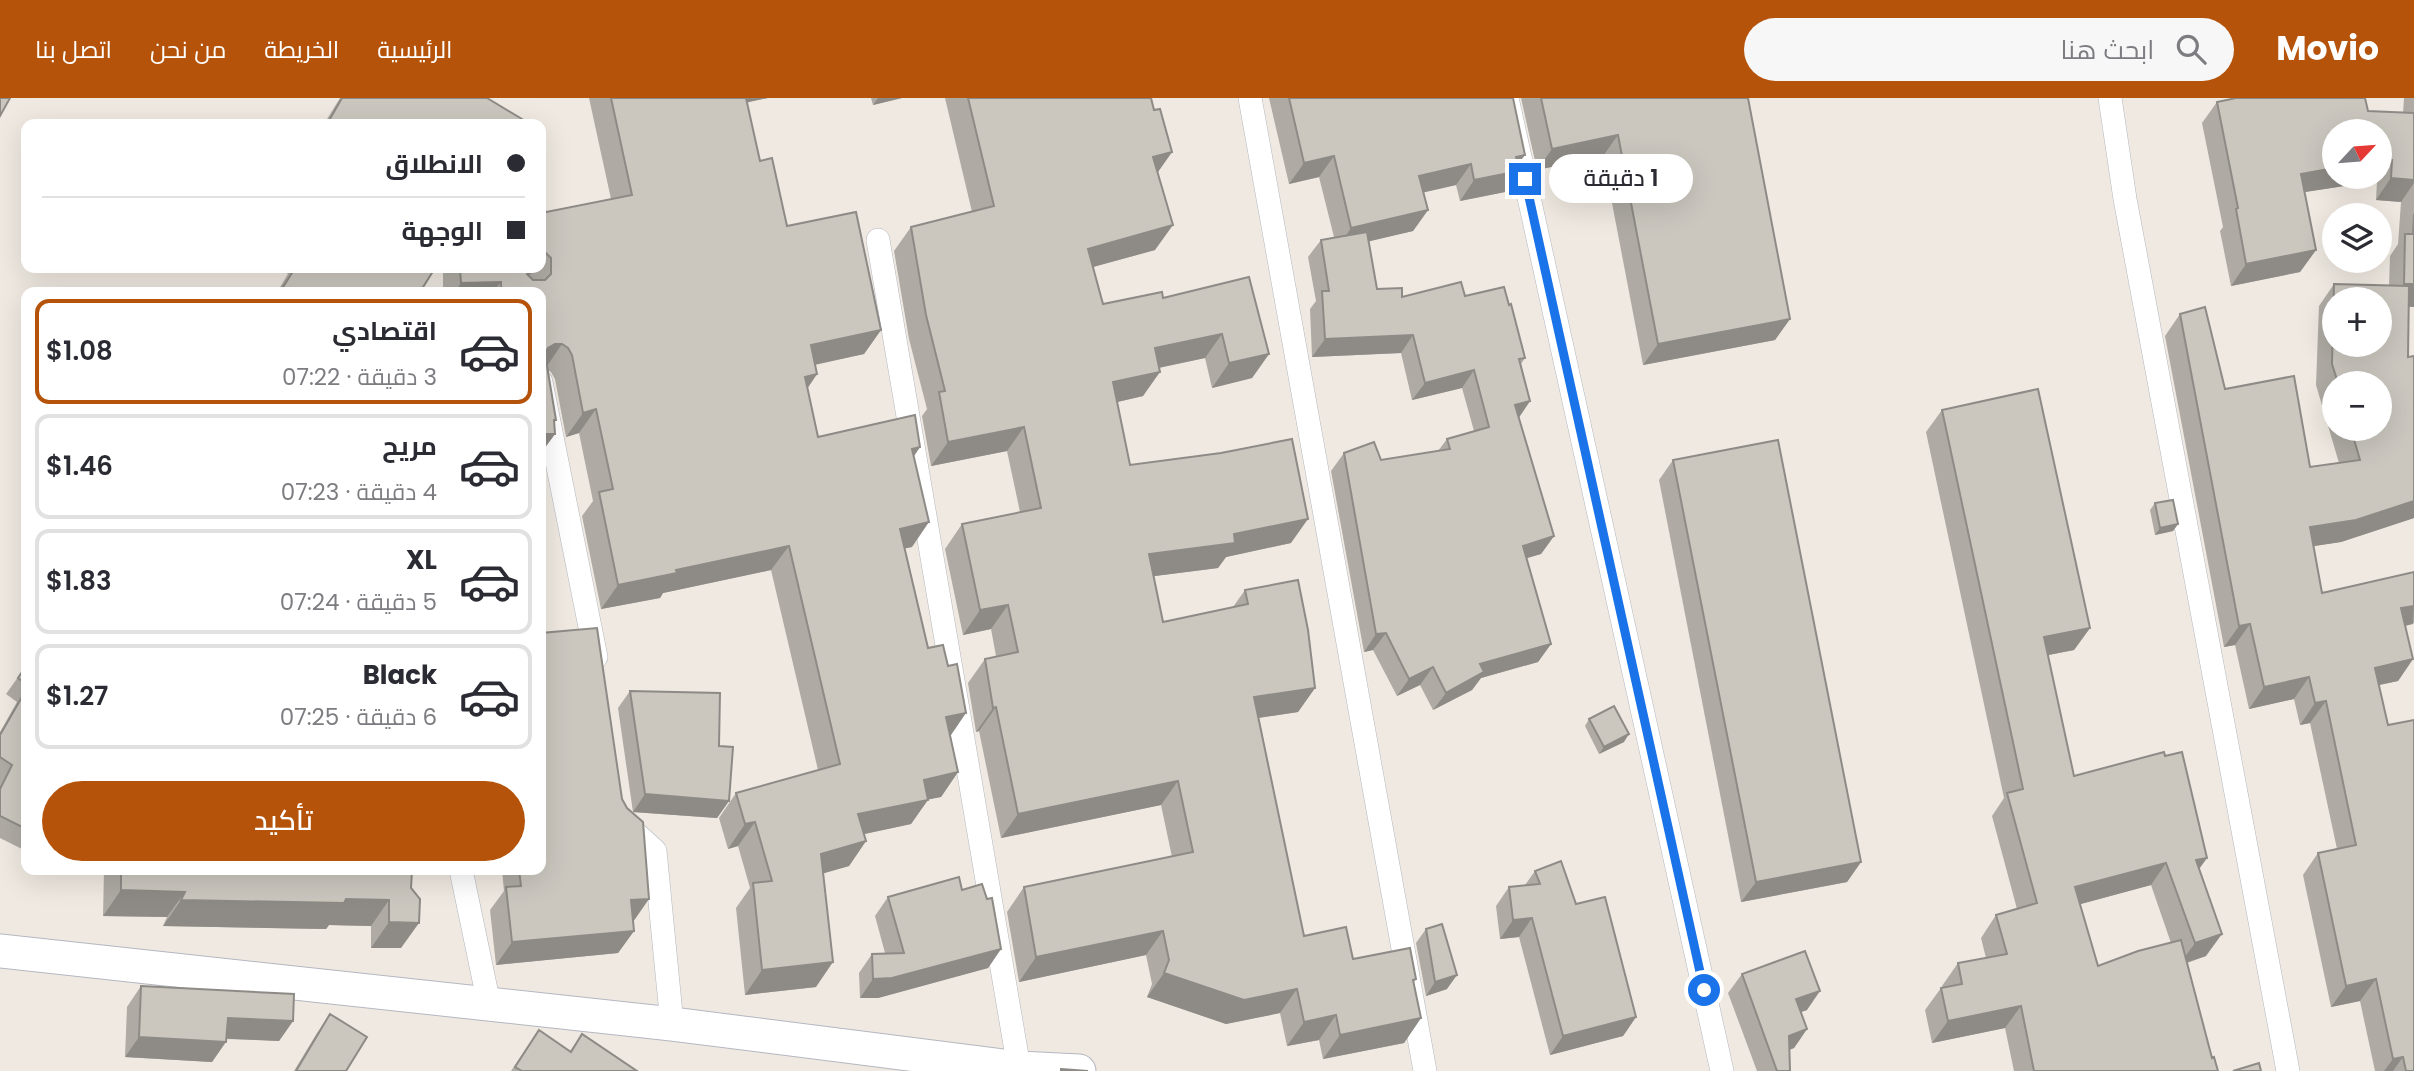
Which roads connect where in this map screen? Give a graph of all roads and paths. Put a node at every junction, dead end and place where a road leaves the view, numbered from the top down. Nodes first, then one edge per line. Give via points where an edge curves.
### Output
1 (1250, 98) edge
2 (1507, 98) edge
3 (2109, 98) edge
4 (878, 240) dead end
5 (546, 407) edge
6 (599, 676) edge
7 (618, 807) edge
8 (462, 875) edge
9 (0, 951) edge
10 (489, 1004) junction
11 (672, 1024) junction
12 (1019, 1068) junction
13 (1079, 1071) edge
14 (1425, 1071) edge
15 (1722, 1071) edge
16 (2288, 1071) edge

1 - 14 street
2 - 15 street
3 - 16 street
4 - 12 street
5 - 6 street
7 - 11 street via 620,820 655,852
8 - 10 street
9 - 10 main road
10 - 11 main road
11 - 12 main road
12 - 13 main road

